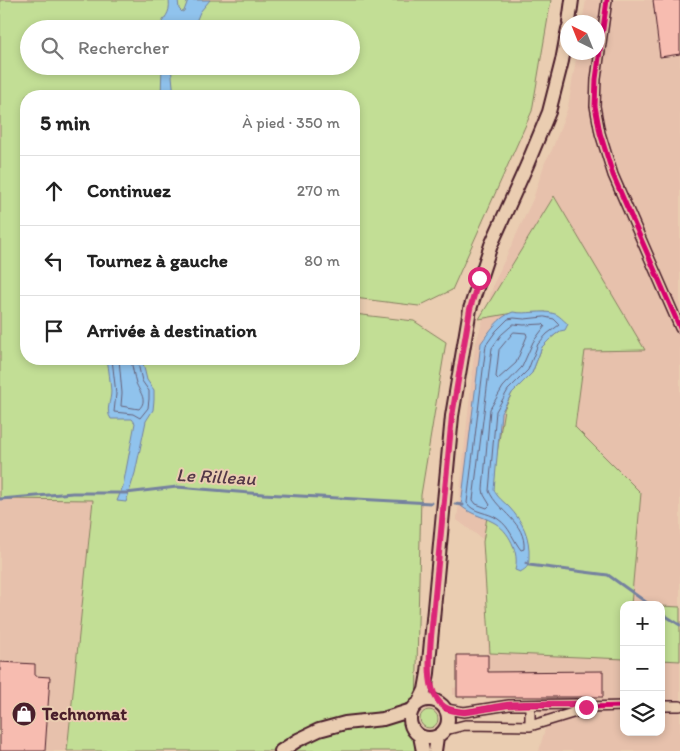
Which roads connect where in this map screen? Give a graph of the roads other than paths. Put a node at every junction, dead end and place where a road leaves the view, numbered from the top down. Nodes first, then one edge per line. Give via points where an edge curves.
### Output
1 (572, 0) edge
2 (607, 0) edge
3 (569, 15) edge
4 (562, 60) edge
5 (680, 328) edge
6 (428, 673) junction
7 (442, 705) junction
8 (530, 705) junction
9 (415, 706) junction
10 (620, 706) edge
11 (665, 706) edge
12 (680, 706) edge
13 (586, 707) junction
14 (383, 719) junction
15 (530, 726) junction
16 (416, 733) junction
17 (441, 734) junction
18 (281, 751) edge
19 (423, 751) edge
20 (435, 751) edge

1 - 3 main road
2 - 5 street via 596,79 595,106 600,133 613,175
4 - 6 main road via 549,112 492,245 470,309 452,416
6 - 7 main road
6 - 9 main road via 425,690
7 - 8 street via 464,712
7 - 9 main road via 428,699
7 - 17 main road via 449,720
8 - 13 street via 576,704
8 - 15 street
9 - 14 main road
9 - 16 main road via 410,720
10 - 13 street
11 - 12 street
13 - 15 street
14 - 16 main road
14 - 18 main road via 319,730
15 - 17 street via 464,726
16 - 17 main road via 430,738
16 - 19 main road
17 - 20 main road

